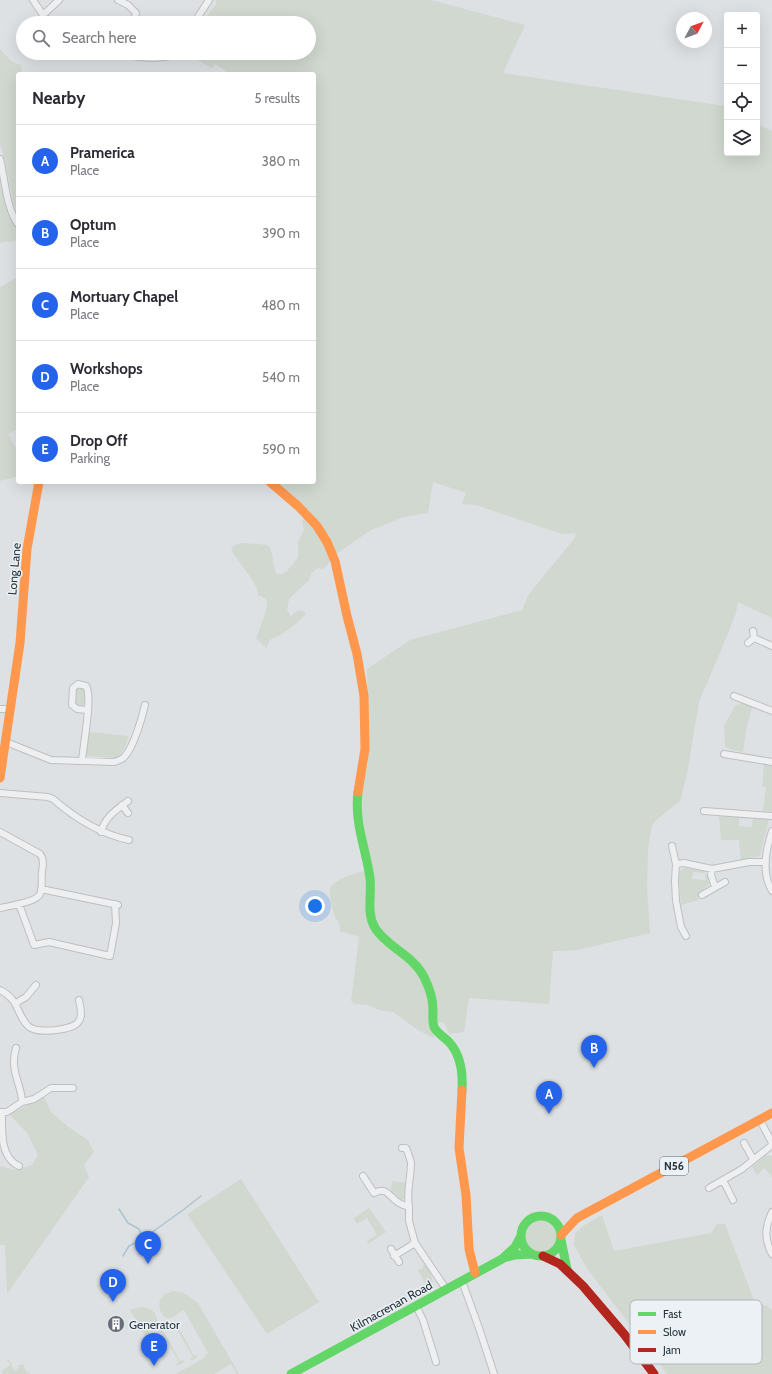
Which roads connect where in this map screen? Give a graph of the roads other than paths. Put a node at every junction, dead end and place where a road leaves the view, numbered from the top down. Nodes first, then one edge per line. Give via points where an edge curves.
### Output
1 (33, 0) edge
2 (59, 0) edge
3 (118, 0) edge
4 (209, 0) edge
5 (43, 15) joint
6 (135, 16) edge
7 (199, 16) edge
8 (0, 159) edge
9 (16, 220) edge
10 (39, 484) edge
11 (272, 484) edge
12 (753, 631) dead end
13 (754, 638) junction
14 (748, 643) dead end
15 (772, 646) edge
16 (734, 696) dead end
17 (145, 705) dead end
18 (0, 709) edge
19 (10, 709) junction
20 (87, 710) dead end
21 (772, 711) edge
22 (6, 742) junction
23 (724, 754) dead end
24 (82, 761) junction
25 (772, 762) edge
26 (0, 778) edge
27 (0, 793) edge
28 (128, 801) dead end
29 (122, 805) junction
30 (704, 811) dead end
31 (128, 813) dead end
32 (772, 816) edge
33 (772, 831) edge
34 (0, 832) edge
35 (101, 832) junction
36 (129, 840) dead end
37 (672, 846) dead end
38 (766, 862) junction
39 (676, 864) junction
40 (712, 869) junction
41 (725, 882) dead end
42 (715, 887) junction
43 (41, 889) junction
44 (772, 891) edge
45 (702, 895) dead end
46 (20, 904) junction
47 (0, 908) edge
48 (686, 936) dead end
49 (36, 985) dead end
50 (0, 990) edge
51 (79, 1000) dead end
52 (16, 1003) junction
53 (16, 1048) dead end
54 (73, 1088) dead end
55 (22, 1102) junction
56 (1, 1112) edge
57 (772, 1113) edge
58 (760, 1120) junction
59 (744, 1143) dead end
60 (772, 1144) edge
61 (402, 1148) dead end
62 (753, 1159) junction
63 (19, 1166) dead end
64 (362, 1176) dead end
65 (723, 1180) junction
66 (709, 1188) dead end
67 (734, 1200) dead end
68 (409, 1207) junction
69 (772, 1212) edge
70 (550, 1218) junction
71 (577, 1218) junction
72 (521, 1236) junction
73 (561, 1238) junction
74 (415, 1243) junction
75 (390, 1249) dead end
76 (532, 1254) junction
77 (772, 1254) edge
78 (394, 1256) junction
79 (543, 1256) junction
80 (502, 1259) junction
81 (399, 1262) dead end
82 (567, 1269) junction
83 (475, 1273) junction
84 (462, 1281) junction
85 (446, 1289) junction
86 (416, 1306) junction
87 (630, 1343) edge
88 (436, 1362) dead end
89 (646, 1364) edge
90 (291, 1374) edge
91 (494, 1374) edge
92 (654, 1374) edge

1 - 5 street
2 - 5 street
3 - 6 street via 128,5 136,13
4 - 7 street
8 - 9 street via 10,207
10 - 19 street, Long Lane via 27,550 20,643
11 - 83 street via 317,526 329,545 334,560 359,661 364,694 364,758 357,794 357,812 370,879 371,919 382,938 411,959 424,976 432,997 434,1027 449,1042 462,1069 459,1148 466,1195 466,1230
12 - 13 street
13 - 14 street
13 - 15 street
16 - 21 street
17 - 24 street via 138,729 124,758 114,762
18 - 19 street
19 - 22 street, Long Lane
20 - 24 street
22 - 24 street via 48,759
22 - 26 street, Long Lane
23 - 25 street
27 - 35 street via 48,797
28 - 29 street
29 - 31 street
29 - 35 street via 107,819
30 - 32 street
33 - 38 street
34 - 43 street via 42,857
35 - 36 street
37 - 39 street
38 - 40 street via 750,862
38 - 44 street
39 - 40 street via 684,863
39 - 48 street via 676,901 681,927
40 - 42 street
41 - 42 street
42 - 45 street
43 - 46 street via 36,898
43 - 46 street via 116,904 116,923 110,956 49,942 32,947
46 - 47 street
49 - 52 street via 26,997
50 - 52 street
51 - 52 street via 79,1022 67,1028 49,1030 34,1029 27,1025
53 - 55 street via 15,1070
54 - 55 street via 51,1088 34,1099
55 - 56 street via 7,1112
56 - 63 street via 4,1152 8,1159
57 - 58 street, N56
58 - 60 street
58 - 71 street, N56
59 - 62 street
60 - 62 street
61 - 68 street via 406,1148 411,1161 407,1189
62 - 65 street
64 - 68 street via 374,1193 379,1190 385,1191 398,1203
65 - 66 street
65 - 67 street
68 - 74 street via 409,1221
69 - 77 street via 766,1227 766,1235
70 - 71 street, N56
70 - 72 street, N56 via 540,1216 532,1219 524,1227
70 - 73 street via 558,1225
71 - 73 street, N56
72 - 76 street via 525,1247
72 - 80 street, Kilmacrenan Road via 515,1247
73 - 79 street, N56 via 554,1252
73 - 82 street
74 - 78 street
74 - 85 street
75 - 78 street
76 - 79 street
76 - 80 street, Kilmacrenan Road
78 - 81 street
79 - 82 street
80 - 83 street, Kilmacrenan Road
82 - 87 street via 604,1309
83 - 84 street, Kilmacrenan Road
84 - 85 street, Kilmacrenan Road
84 - 91 street
85 - 86 street, Kilmacrenan Road
86 - 88 street
86 - 90 street, Kilmacrenan Road
89 - 92 street

